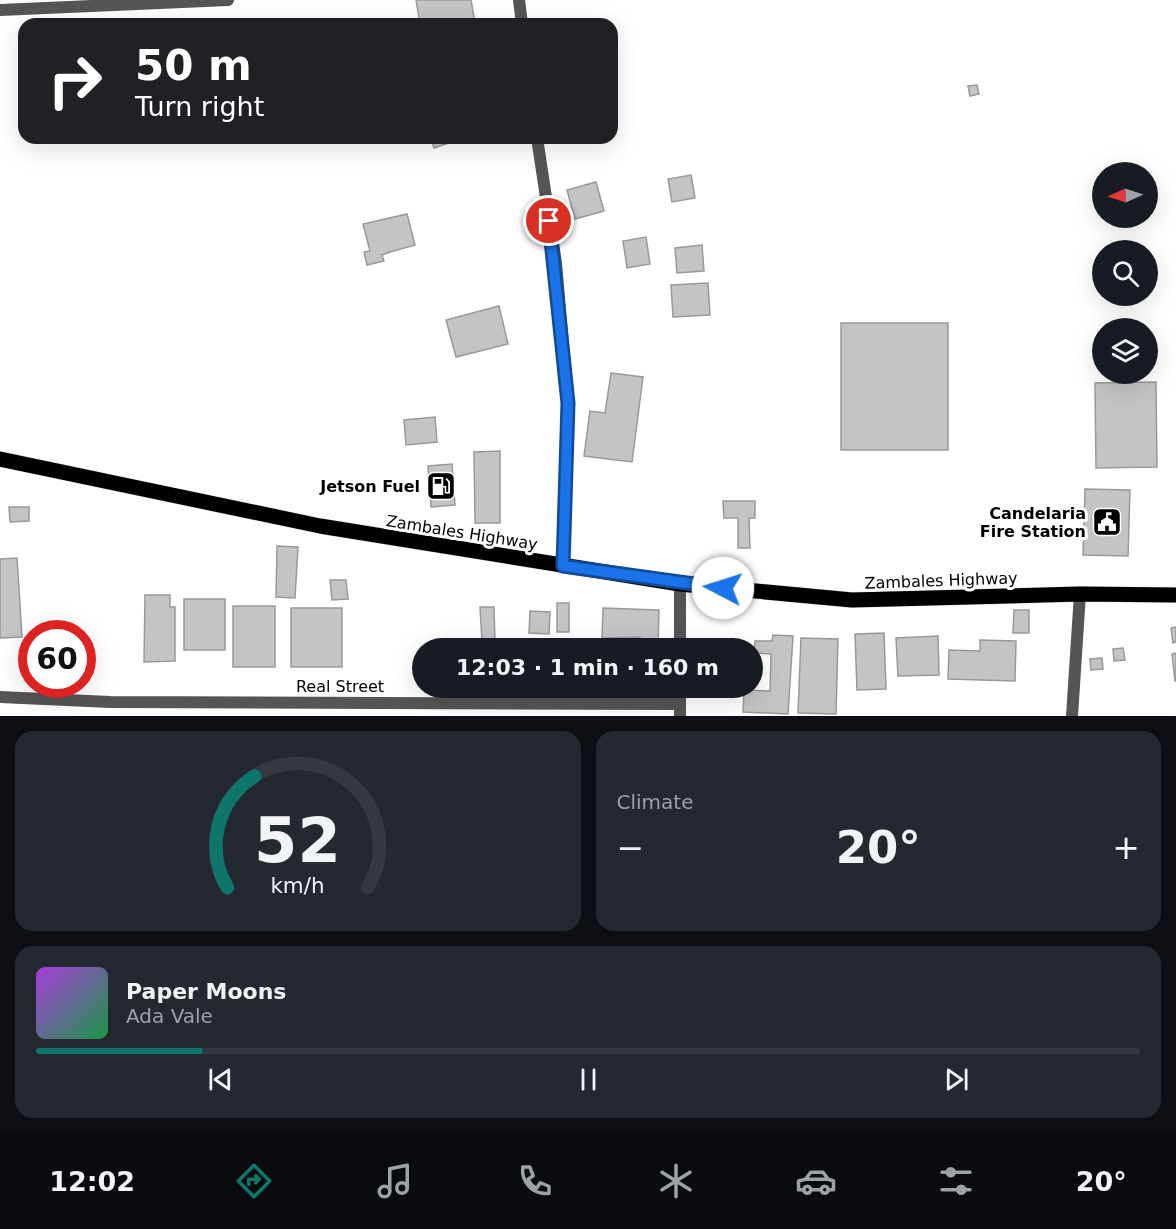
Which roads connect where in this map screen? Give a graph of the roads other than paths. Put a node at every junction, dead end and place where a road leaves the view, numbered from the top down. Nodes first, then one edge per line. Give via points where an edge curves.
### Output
1 (228, 0) edge
2 (519, 0) edge
3 (0, 10) edge
4 (521, 18) edge
5 (538, 144) edge
6 (0, 459) edge
7 (563, 566) junction
8 (680, 584) junction
9 (1080, 594) junction
10 (1176, 595) edge
11 (680, 638) edge
12 (0, 697) edge
13 (110, 702) junction
14 (406, 702) junction
15 (680, 710) edge
16 (111, 716) edge
17 (406, 716) edge
18 (1072, 716) edge

1 - 3 street
2 - 4 street
5 - 7 street via 556,263 568,403
6 - 7 main road, Zambales Highway via 320,526
7 - 8 main road, Zambales Highway
8 - 9 main road, Zambales Highway via 852,600
8 - 11 street
9 - 10 main road, Zambales Highway
9 - 18 street
12 - 13 street, Real Street
13 - 14 street, Real Street
13 - 16 street
14 - 15 street, Real Street
14 - 17 street

